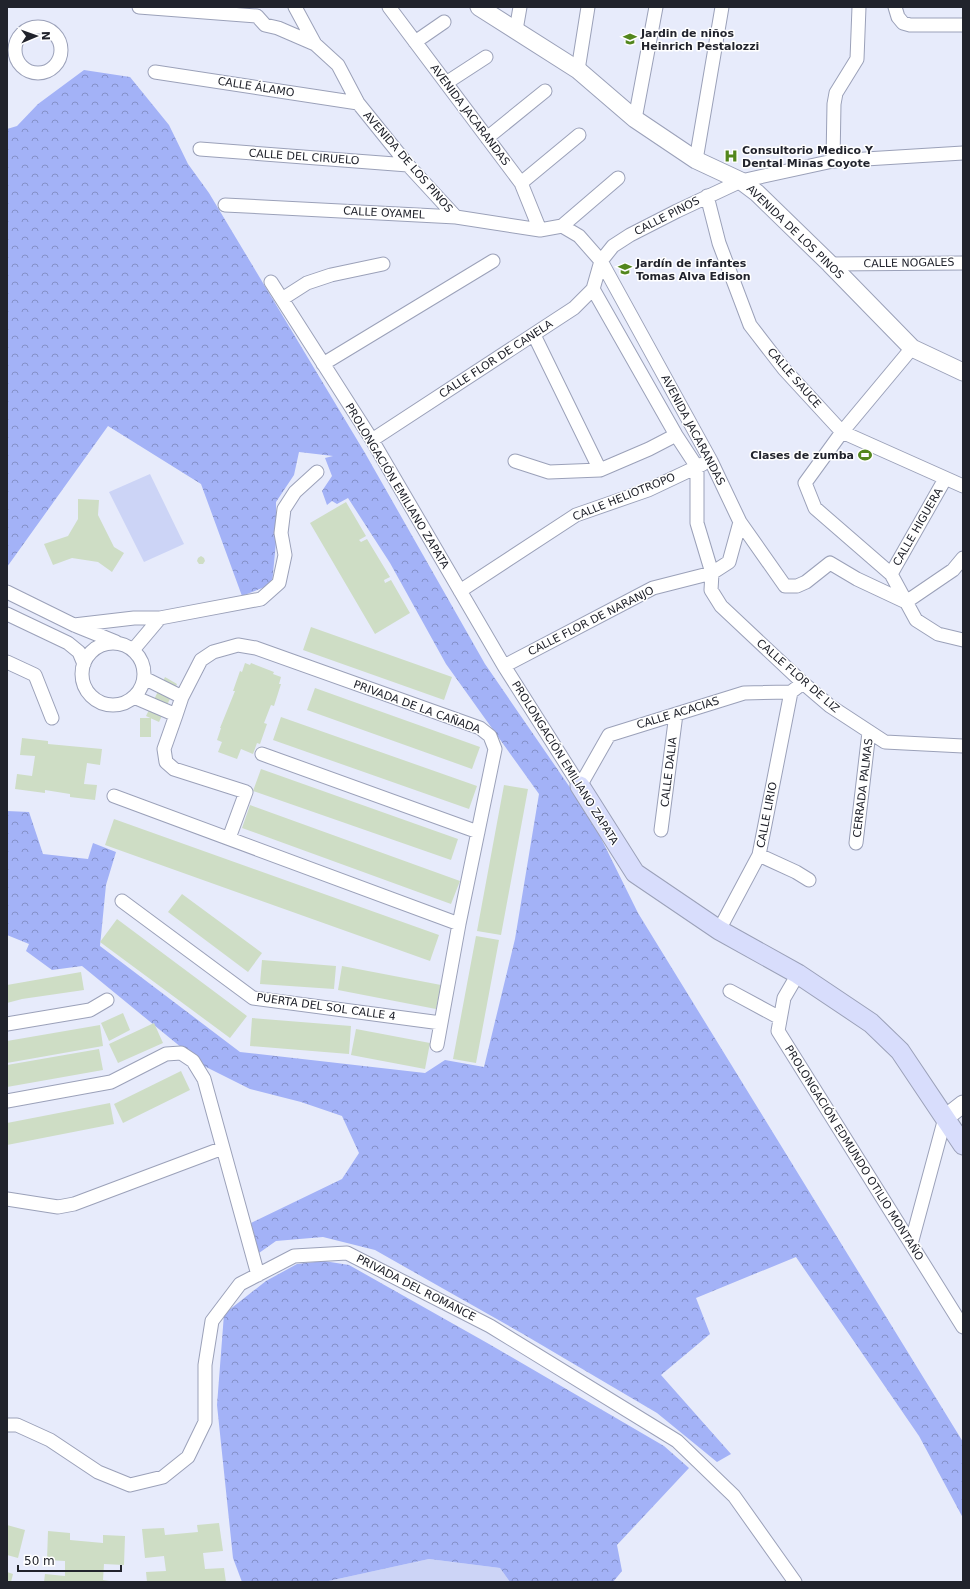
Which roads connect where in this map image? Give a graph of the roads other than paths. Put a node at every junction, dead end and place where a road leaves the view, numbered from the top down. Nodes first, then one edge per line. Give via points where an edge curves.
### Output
1 (139, 7) edge
2 (295, 7) edge
3 (389, 7) edge
4 (479, 7) edge
5 (520, 7) edge
6 (588, 7) edge
7 (656, 7) edge
8 (722, 7) edge
9 (859, 7) edge
10 (895, 7) edge
11 (444, 22) dead end
12 (963, 25) edge
13 (516, 30) junction
14 (415, 42) junction
15 (315, 44) junction
16 (486, 57) dead end
17 (578, 70) junction
18 (155, 72) dead end
19 (446, 83) junction
20 (545, 91) dead end
21 (358, 103) junction
22 (635, 119) junction
23 (579, 135) dead end
24 (487, 138) junction
25 (200, 149) dead end
26 (963, 154) edge
27 (696, 160) junction
28 (833, 161) junction
29 (408, 165) junction
30 (618, 178) dead end
31 (741, 181) junction
32 (520, 184) junction
33 (708, 196) junction
34 (225, 205) dead end
35 (456, 217) junction
36 (562, 226) junction
37 (540, 230) junction
38 (493, 261) dead end
39 (600, 261) junction
40 (963, 263) edge
41 (384, 264) dead end
42 (830, 264) junction
43 (271, 282) dead end
44 (593, 289) junction
45 (282, 299) junction
46 (534, 335) junction
47 (912, 348) junction
48 (323, 364) junction
49 (963, 372) edge
50 (842, 432) junction
51 (676, 436) junction
52 (372, 440) junction
53 (515, 461) dead end
54 (711, 461) junction
55 (697, 467) junction
56 (600, 470) junction
57 (317, 472) dead end
58 (945, 479) junction
59 (963, 486) edge
60 (740, 522) junction
61 (963, 558) edge
62 (712, 573) junction
63 (891, 574) junction
64 (460, 591) junction
65 (7, 592) edge
66 (906, 602) junction
67 (7, 614) edge
68 (160, 618) junction
69 (74, 625) junction
70 (963, 640) edge
71 (127, 647) junction
72 (7, 662) edge
73 (84, 664) junction
74 (504, 666) junction
75 (144, 678) junction
76 (803, 683) junction
77 (791, 692) junction
78 (134, 697) junction
79 (182, 697) junction
80 (676, 714) junction
81 (176, 715) junction
82 (52, 718) dead end
83 (869, 732) junction
84 (963, 746) edge
85 (262, 754) dead end
86 (580, 786) junction
87 (114, 796) dead end
88 (661, 830) dead end
89 (478, 832) junction
90 (229, 838) junction
91 (856, 843) dead end
92 (760, 855) junction
93 (809, 880) dead end
94 (122, 901) dead end
95 (459, 924) junction
96 (719, 930) junction
97 (798, 974) junction
98 (730, 991) dead end
99 (107, 1000) dead end
100 (780, 1018) junction
101 (441, 1023) junction
102 (7, 1024) edge
103 (437, 1045) dead end
104 (7, 1101) edge
105 (963, 1104) edge
106 (945, 1118) junction
107 (963, 1145) edge
108 (223, 1148) junction
109 (7, 1199) edge
110 (911, 1244) junction
111 (258, 1275) junction
112 (963, 1327) edge
113 (7, 1425) edge
114 (795, 1582) edge

1 - 15 street via 257,16 265,25
2 - 15 street, AVENIDA DE LOS PINOS
3 - 14 street, AVENIDA JACARANDAS
4 - 13 street, AVENIDA DE LOS PINOS
5 - 13 street
6 - 17 street
7 - 22 street
8 - 27 street
9 - 28 street via 857,59 834,98
10 - 12 street via 903,23 910,25
11 - 14 street
13 - 17 street, AVENIDA DE LOS PINOS
14 - 19 street, AVENIDA JACARANDAS
15 - 21 street, AVENIDA DE LOS PINOS via 338,65
16 - 19 street
17 - 22 street, AVENIDA DE LOS PINOS
18 - 21 street, CALLE ÁLAMO
19 - 24 street, AVENIDA JACARANDAS
20 - 24 street
21 - 29 street, AVENIDA DE LOS PINOS
22 - 27 street, AVENIDA DE LOS PINOS
23 - 32 street
24 - 32 street, AVENIDA JACARANDAS
25 - 29 street, CALLE DEL CIRUELO
26 - 28 street, CALLE PINOS
27 - 31 street, AVENIDA DE LOS PINOS
28 - 31 street, CALLE PINOS
29 - 35 street, AVENIDA DE LOS PINOS
30 - 36 street
31 - 33 street, CALLE PINOS
31 - 42 street, AVENIDA DE LOS PINOS via 757,193
32 - 37 street, AVENIDA JACARANDAS
33 - 39 street, CALLE PINOS via 630,235 612,246
33 - 50 street, CALLE SAUCE via 719,242 750,324 784,369
34 - 35 street, CALLE OYAMEL
35 - 37 street, CALLE OYAMEL
36 - 37 street, CALLE OYAMEL
36 - 39 street via 579,236
38 - 48 street
39 - 44 street
39 - 54 street, AVENIDA JACARANDAS
40 - 42 street, CALLE NOGALES
41 - 45 street via 331,275 307,283
42 - 47 street, AVENIDA DE LOS PINOS
43 - 45 street, PROLONGACIÓN EMILIANO ZAPATA
44 - 46 street, CALLE FLOR DE CANELA via 574,308
44 - 51 street, AVENIDA JACARANDAS
45 - 48 street, PROLONGACIÓN EMILIANO ZAPATA
46 - 52 street, CALLE FLOR DE CANELA
46 - 56 street
47 - 49 street, AVENIDA DE LOS PINOS
47 - 50 street
48 - 52 street, PROLONGACIÓN EMILIANO ZAPATA
50 - 58 street, CALLE SAUCE
50 - 63 street via 805,483 815,508
51 - 55 street, AVENIDA JACARANDAS
51 - 56 street
52 - 64 street, PROLONGACIÓN EMILIANO ZAPATA
53 - 56 street via 549,472
54 - 55 street, CALLE HELIOTROPO
54 - 60 street, AVENIDA JACARANDAS
55 - 62 street, AVENIDA JACARANDAS via 697,524
55 - 64 street, CALLE HELIOTROPO via 648,490 576,515
57 - 68 street via 296,492 284,509 281,533 285,555 279,583 261,599
58 - 59 street, CALLE SAUCE
58 - 63 street, CALLE HIGUERA
60 - 62 street, CALLE FLOR DE NARANJO via 729,562
60 - 66 street, AVENIDA JACARANDAS via 785,586 797,586 806,582 830,563
61 - 66 street via 953,570
62 - 74 street, CALLE FLOR DE NARANJO via 653,588
62 - 76 street, CALLE FLOR DE LIZ via 712,590 721,606
63 - 66 street
64 - 74 street, PROLONGACIÓN EMILIANO ZAPATA
65 - 69 street
66 - 70 street via 916,620 938,634
67 - 73 street via 68,643 79,652
68 - 69 street via 134,618
68 - 71 street
69 - 71 street
71 - 73 street via 113,643 104,644 90,653
71 - 75 street via 140,658
72 - 82 street via 35,675
73 - 78 street via 83,683 96,700 115,705
74 - 86 street, PROLONGACIÓN EMILIANO ZAPATA
75 - 78 street
75 - 79 street
76 - 77 street
76 - 83 street, CALLE FLOR DE LIZ via 830,706
77 - 80 street, CALLE ACACIAS via 744,692
77 - 92 street, CALLE LIRIO
78 - 81 street
79 - 81 street, PRIVADA DE LA CAÑADA
79 - 89 street, PRIVADA DE LA CAÑADA via 200,660 213,652 238,645 256,648 480,728 490,736 495,750
80 - 86 street, CALLE ACACIAS via 609,735
80 - 88 street, CALLE DALIA
81 - 90 street, PRIVADA DE LA CAÑADA via 164,749 166,762 174,769 246,792
83 - 84 street, CALLE FLOR DE LIZ via 885,742
83 - 91 street, CERRADA PALMAS
85 - 89 street
86 - 96 main road, PROLONGACIÓN EMILIANO ZAPATA via 635,873
87 - 90 street
89 - 95 street, PRIVADA DE LA CAÑADA
90 - 95 street
92 - 93 street
92 - 96 street, CALLE LIRIO
94 - 101 street, PUERTA DEL SOL CALLE 4 via 253,998
95 - 101 street, PRIVADA DE LA CAÑADA
96 - 97 main road, PROLONGACIÓN EMILIANO ZAPATA
97 - 100 street, PROLONGACIÓN EDMUNDO OTILIO MONTAÑO via 784,998
97 - 106 main road, PROLONGACIÓN EMILIANO ZAPATA via 871,1023 900,1051
98 - 100 street
99 - 102 street via 90,1010
100 - 110 street, PROLONGACIÓN EDMUNDO OTILIO MONTAÑO via 778,1031
101 - 103 street, PRIVADA DE LA CAÑADA
104 - 108 street via 111,1082 166,1054 181,1053 193,1061 204,1079
105 - 106 street
106 - 107 main road, PROLONGACIÓN EMILIANO ZAPATA
106 - 110 street
108 - 109 street via 74,1204 58,1207
108 - 111 street
110 - 112 street, PROLONGACIÓN EDMUNDO OTILIO MONTAÑO
111 - 113 street, PRIVADA DEL ROMANCE via 240,1284 212,1321 205,1365 205,1422 188,1457 163,1477 130,1485 98,1472 50,1440 17,1425
111 - 114 street, PRIVADA DEL ROMANCE via 294,1256 347,1253 490,1326 677,1441 734,1496

